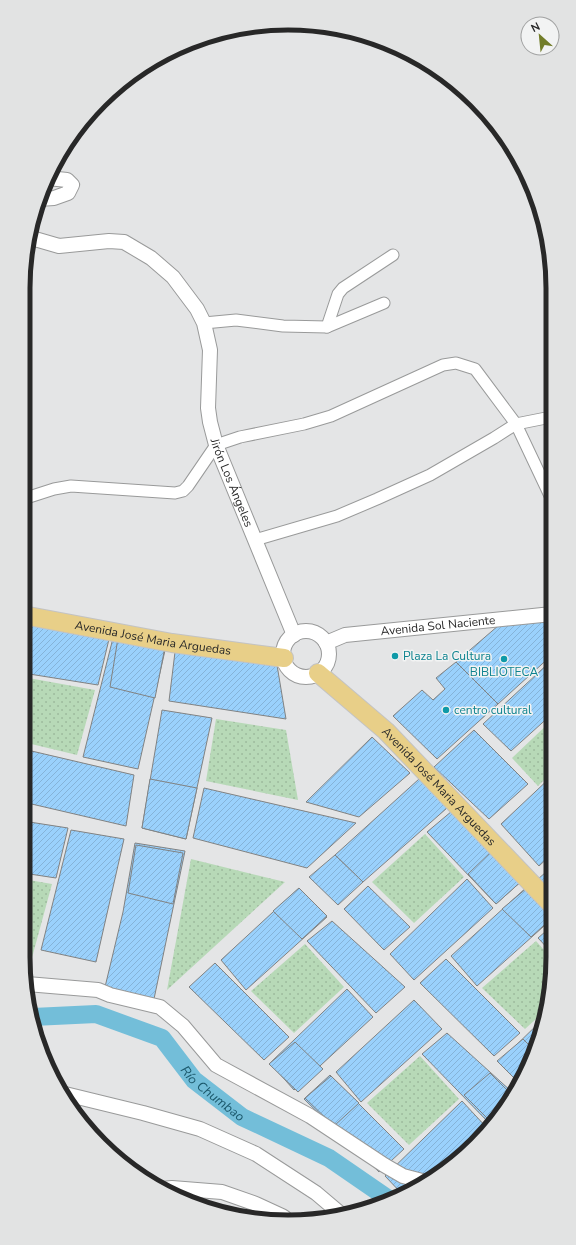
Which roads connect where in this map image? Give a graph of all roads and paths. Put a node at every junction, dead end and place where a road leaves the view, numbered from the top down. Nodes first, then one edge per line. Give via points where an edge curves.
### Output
1 (55, 179) edge
2 (46, 199) edge
3 (35, 239) edge
4 (393, 255) dead end
5 (384, 303) dead end
6 (204, 323) junction
7 (327, 327) junction
8 (546, 418) edge
9 (516, 424) junction
10 (216, 445) junction
11 (546, 486) edge
12 (30, 497) edge
13 (255, 540) junction
14 (546, 615) edge
15 (30, 616) edge
16 (294, 634) junction
17 (326, 643) junction
18 (284, 658) junction
19 (318, 673) junction
20 (546, 899) edge
21 (32, 984) edge
22 (70, 1095) edge
23 (418, 1180) edge
24 (174, 1188) edge
25 (336, 1210) edge
26 (279, 1214) edge

1 - 2 street via 67,180 72,185 68,193
3 - 6 street, Jirón Los Ángeles via 60,246 124,242 151,258 173,278 197,309
4 - 7 street via 340,291
5 - 7 street
6 - 7 street via 236,320 283,326
6 - 10 street, Jirón Los Ángeles via 210,350 208,408
8 - 9 street
9 - 10 street via 475,369 456,363 443,365 331,416
9 - 11 street
9 - 13 street via 430,475 378,499 337,516
10 - 12 street via 183,491 175,493 71,486
10 - 13 street, Jirón Los Ángeles
13 - 16 street, Jirón Los Ángeles
14 - 17 street, Avenida Sol Naciente via 345,635
15 - 18 main road, Avenida José Maria Arguedas via 172,643
16 - 17 street via 308,631 316,633
16 - 18 street via 285,645
17 - 19 street via 329,656
18 - 19 street via 286,665 297,675 312,676
19 - 20 main road, Avenida José Maria Arguedas via 386,731
21 - 23 street via 98,990 160,1007 183,1026 216,1065 310,1116 384,1165 404,1176
22 - 25 street via 200,1129 256,1154 316,1193
24 - 26 street via 222,1192

